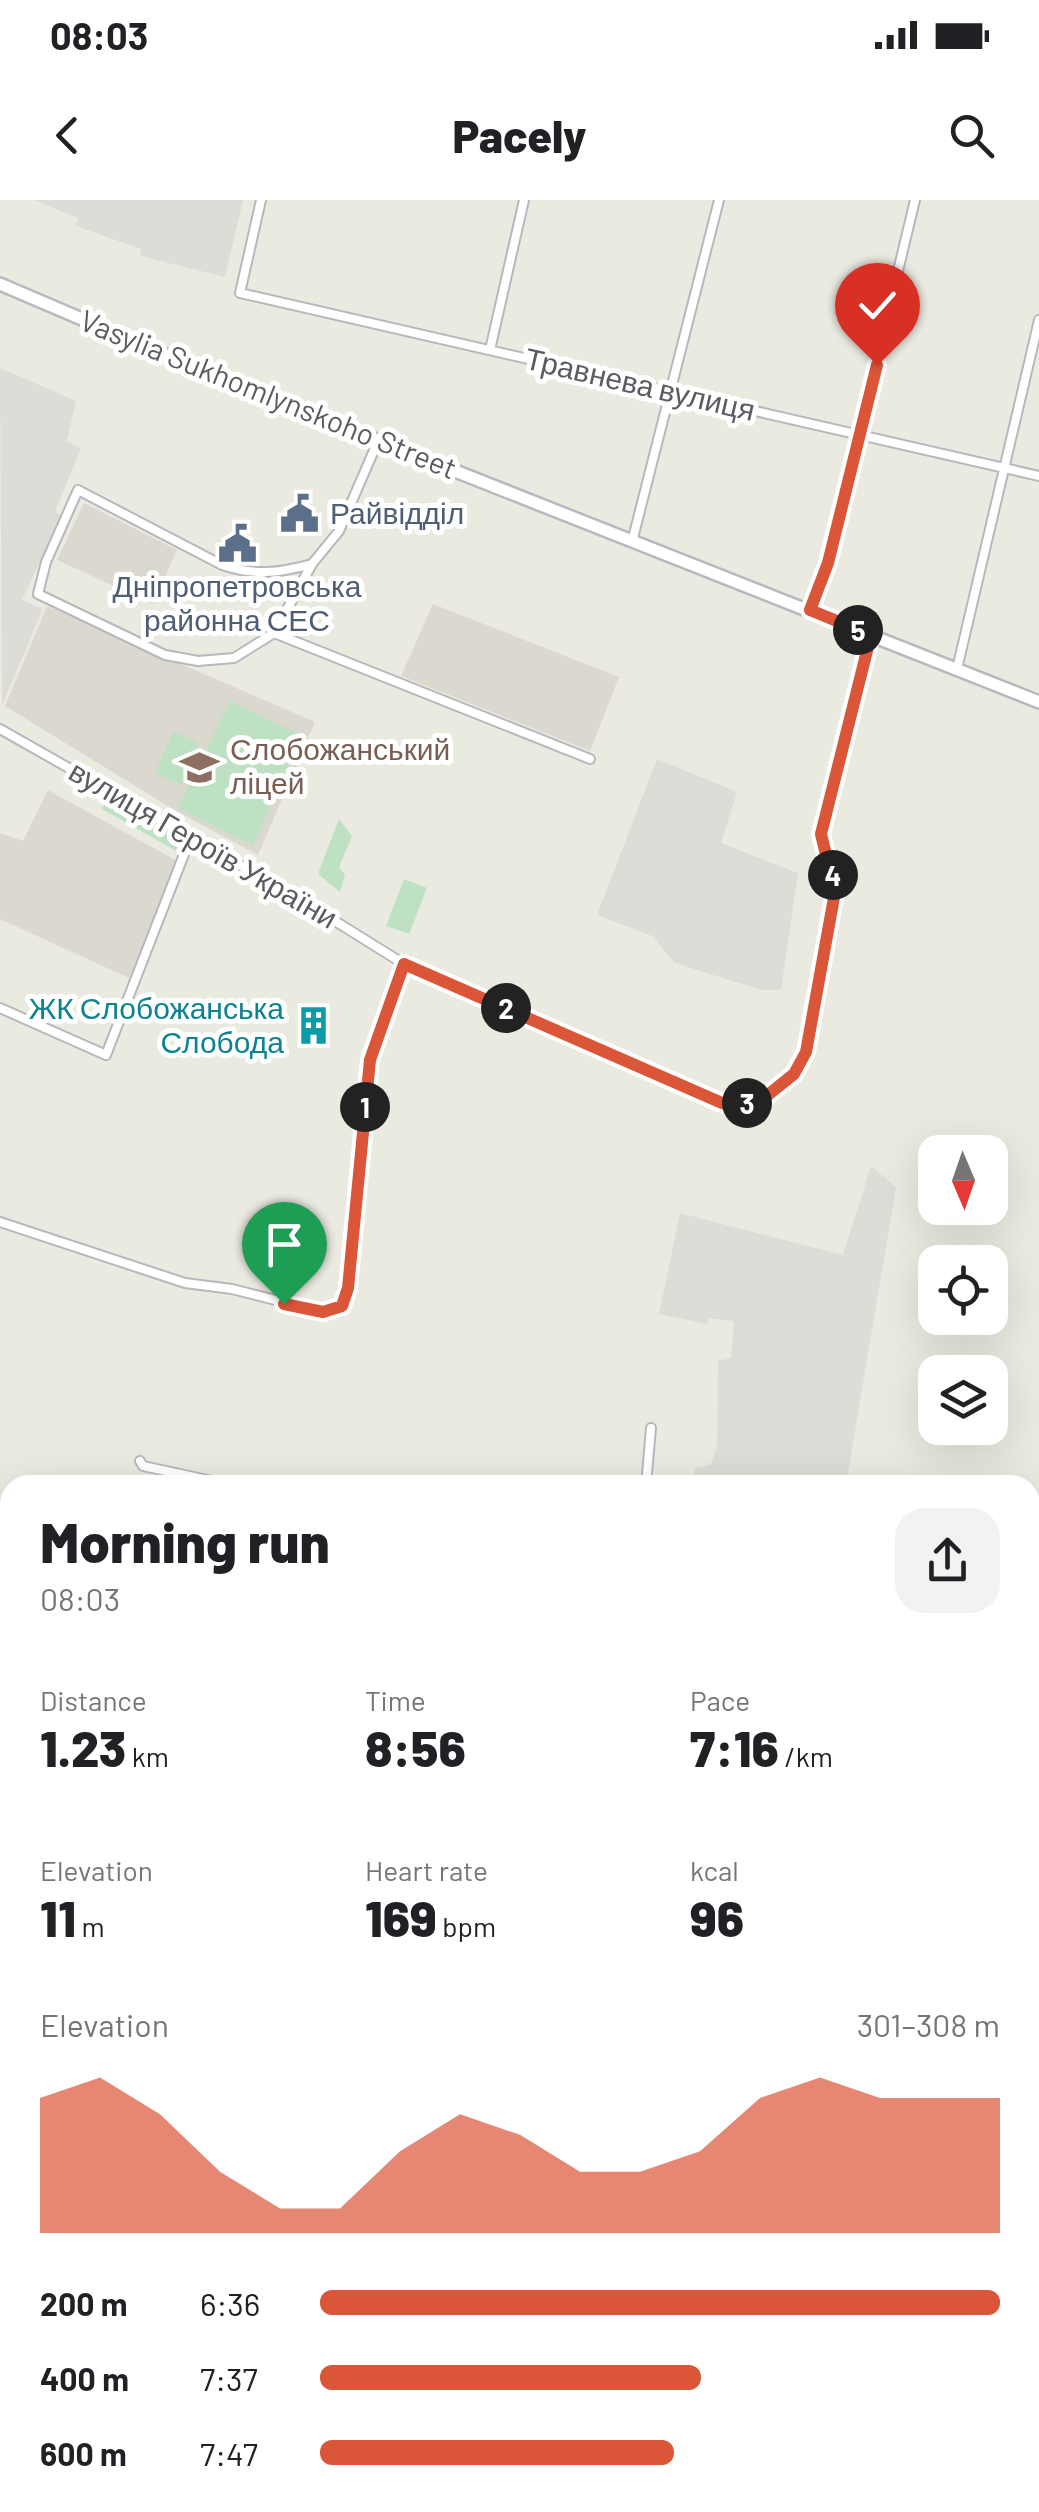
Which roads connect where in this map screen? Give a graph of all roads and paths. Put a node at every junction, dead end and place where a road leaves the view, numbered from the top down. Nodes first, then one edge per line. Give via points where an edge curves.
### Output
1 (261, 200) edge
2 (524, 200) edge
3 (718, 200) edge
4 (915, 200) edge
5 (0, 284) edge
6 (1039, 320) edge
7 (490, 350) junction
8 (670, 393) junction
9 (859, 436) junction
10 (378, 442) junction
11 (1005, 468) junction
12 (1039, 476) edge
13 (632, 542) junction
14 (312, 564) junction
15 (291, 570) junction
16 (302, 583) junction
17 (810, 610) junction
18 (274, 633) junction
19 (871, 635) junction
20 (957, 669) junction
21 (1039, 702) edge
22 (0, 729) edge
23 (590, 759) dead end
24 (190, 839) junction
25 (404, 964) junction
26 (0, 1008) edge
27 (0, 1222) edge
28 (650, 1428) dead end
29 (140, 1460) dead end
30 (185, 1475) edge
31 (647, 1475) edge

1 - 7 street, Травнева вулиця via 240,293
2 - 7 street
3 - 8 street
4 - 9 street
5 - 10 main road, Vasylia Sukhomlynskoho Street
6 - 11 street
7 - 8 street, Травнева вулиця
8 - 9 street, Травнева вулиця
8 - 13 street
9 - 11 street, Травнева вулиця
9 - 17 street
10 - 13 main road, Vasylia Sukhomlynskoho Street
10 - 14 street via 338,531
11 - 12 street, Травнева вулиця
11 - 20 street
13 - 17 main road, Vasylia Sukhomlynskoho Street
14 - 15 street
14 - 16 street
15 - 16 street
15 - 18 street via 247,573 210,562 78,490 38,584 44,598 164,655 234,658
16 - 18 street
17 - 19 main road, Vasylia Sukhomlynskoho Street
18 - 23 street
19 - 20 main road, Vasylia Sukhomlynskoho Street
19 - 25 street, вулиця Героїв України via 821,834 835,892 806,1052 794,1074 764,1098 722,1103
20 - 21 main road, Vasylia Sukhomlynskoho Street
22 - 24 street, вулиця Героїв України
24 - 25 street, вулиця Героїв України
24 - 26 street via 106,1055
25 - 27 street via 370,1060 342,1306 323,1312 185,1283
28 - 31 street
29 - 30 street

